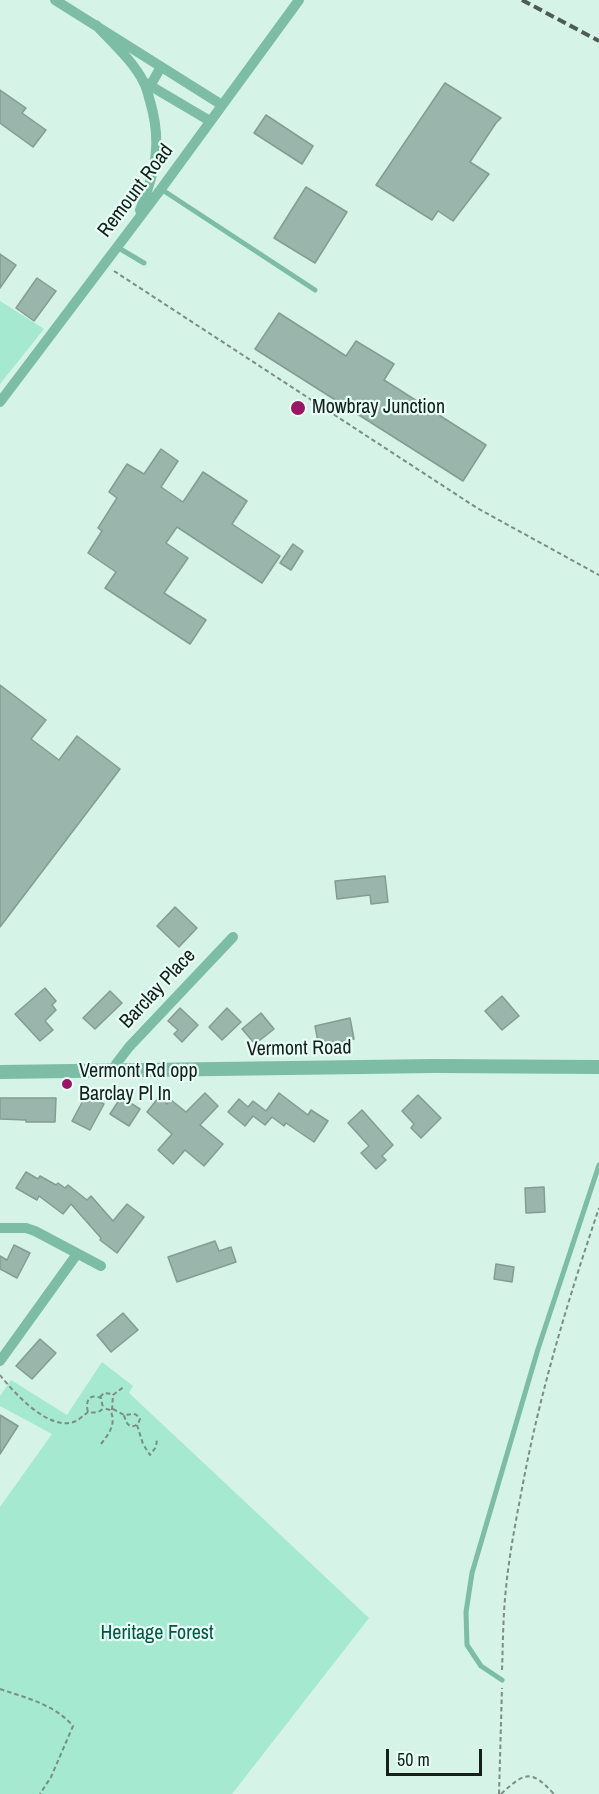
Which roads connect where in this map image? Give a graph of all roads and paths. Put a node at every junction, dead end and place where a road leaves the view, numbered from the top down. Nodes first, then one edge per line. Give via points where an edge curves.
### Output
1 (56, 0) edge
2 (299, 0) edge
3 (96, 25) junction
4 (161, 67) junction
5 (147, 84) junction
6 (222, 105) junction
7 (210, 122) junction
8 (161, 189) junction
9 (135, 223) junction
10 (117, 247) junction
11 (144, 263) dead end
12 (104, 265) junction
13 (315, 290) dead end
14 (0, 402) edge
15 (599, 575) edge
16 (233, 937) dead end
17 (599, 1067) edge
18 (115, 1070) junction
19 (0, 1072) edge
20 (599, 1165) edge
21 (599, 1208) edge
22 (0, 1228) edge
23 (77, 1254) junction
24 (101, 1266) dead end
25 (0, 1362) edge
26 (0, 1375) edge
27 (125, 1386) dead end
28 (113, 1395) junction
29 (100, 1397) junction
30 (103, 1408) junction
31 (112, 1411) junction
32 (88, 1412) junction
33 (124, 1415) junction
34 (136, 1425) junction
35 (157, 1439) dead end
36 (101, 1444) dead end
37 (502, 1680) junction
38 (0, 1689) edge
39 (39, 1794) edge
40 (500, 1794) edge
41 (554, 1794) edge

1 - 3 street
2 - 6 street, Remount Road
3 - 4 street
3 - 5 street
4 - 5 street
4 - 6 street
5 - 7 street
5 - 9 street via 157,147 151,184
6 - 7 street, Remount Road
7 - 8 street, Remount Road
8 - 9 street, Remount Road
8 - 13 lane
9 - 10 street, Remount Road
10 - 11 lane
10 - 12 street, Remount Road
12 - 14 street, Remount Road
12 - 15 path via 477,508
16 - 18 street, Barclay Place via 129,1047
17 - 18 street, Vermont Road
18 - 19 street, Vermont Road
20 - 37 lane via 538,1349 472,1573 466,1612 467,1645 481,1666
21 - 37 path via 563,1317 527,1462 506,1588
22 - 23 street via 35,1231
23 - 24 street
23 - 25 street
26 - 32 path via 38,1413 50,1419 75,1421
27 - 28 path
28 - 29 path via 104,1393
28 - 31 path
29 - 30 path
29 - 32 path via 87,1400
30 - 31 path
30 - 32 path
31 - 33 path
31 - 36 path via 111,1429
33 - 34 path via 127,1424
33 - 34 path via 137,1414 140,1419
34 - 35 path via 150,1455
37 - 40 path
38 - 39 path via 49,1706 73,1726 51,1777
40 - 41 path via 515,1781 529,1776

